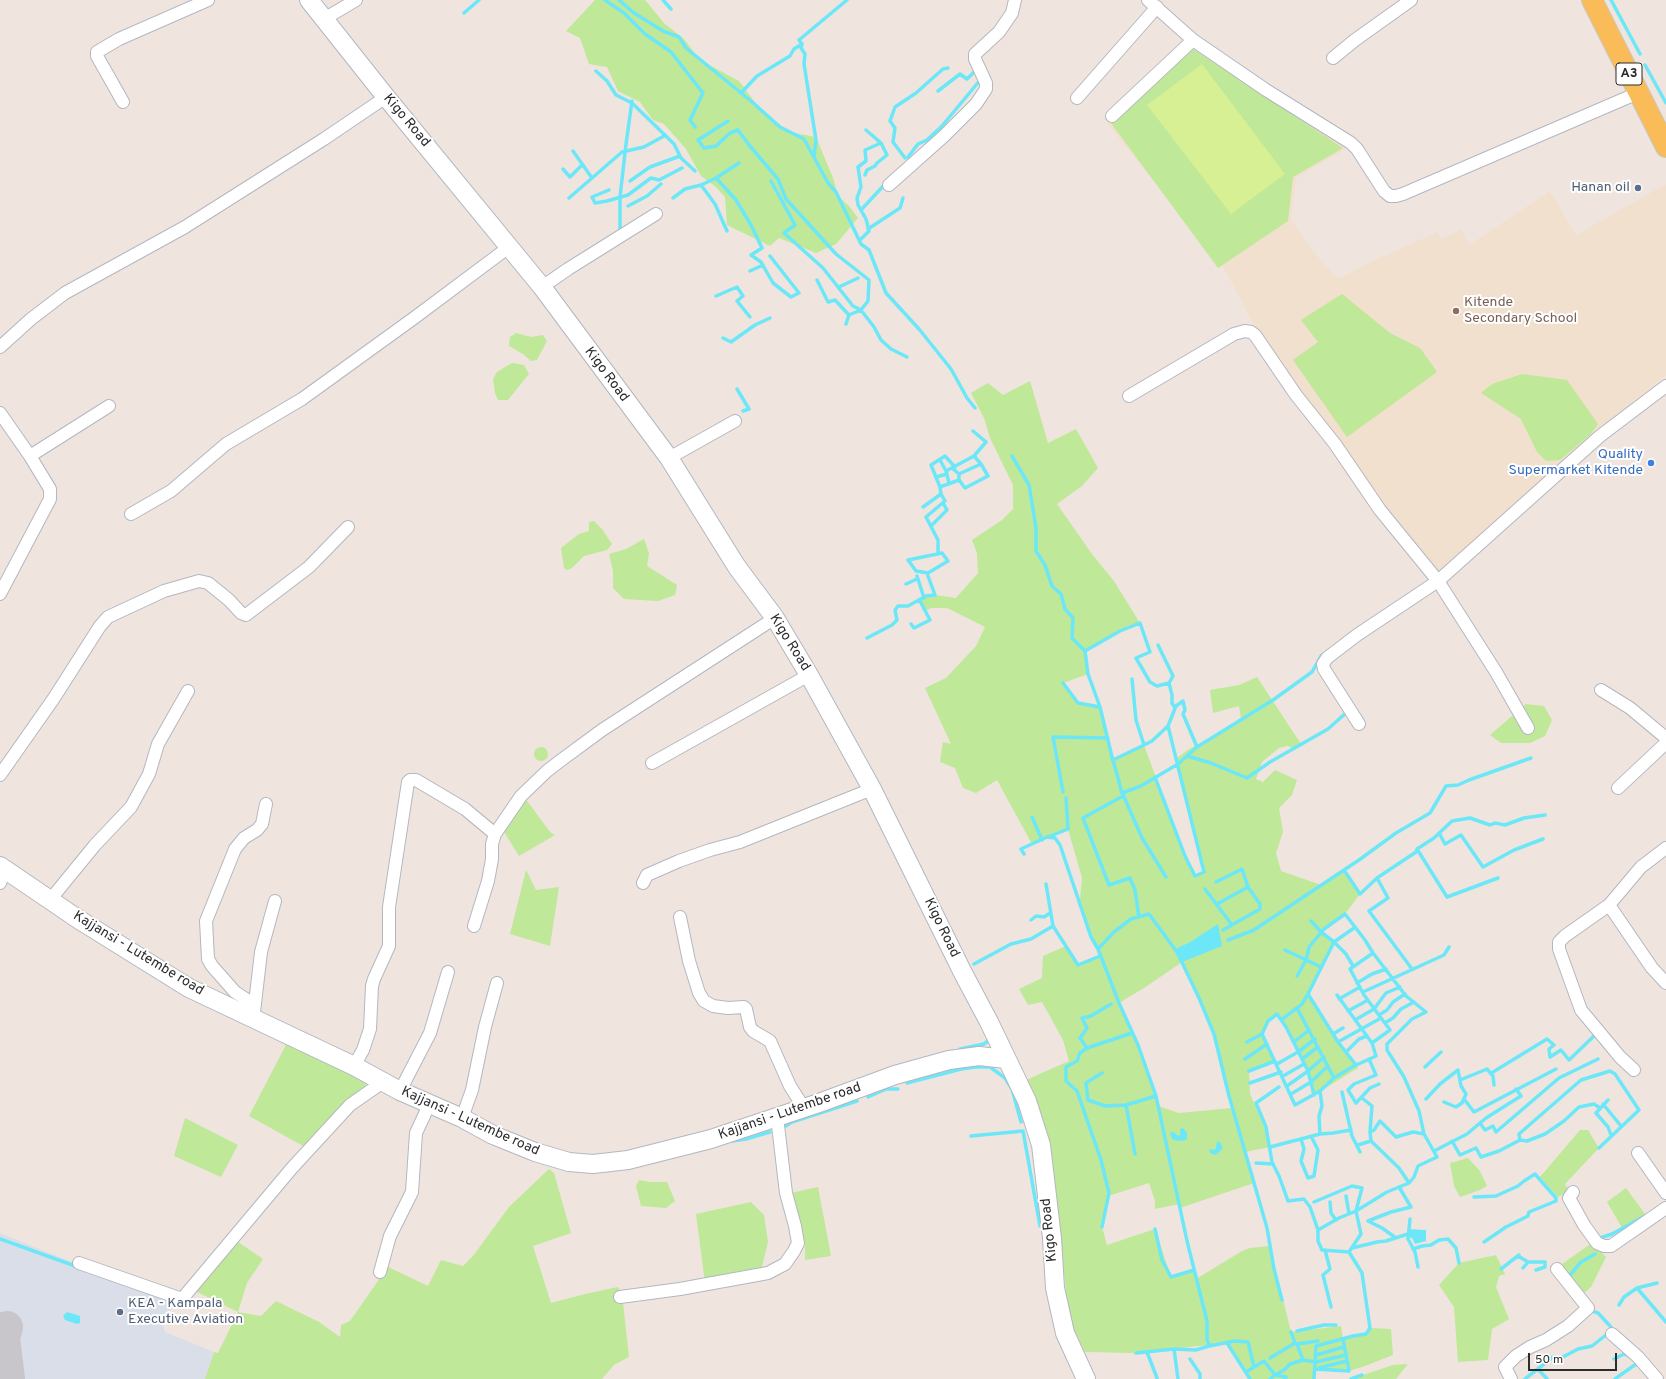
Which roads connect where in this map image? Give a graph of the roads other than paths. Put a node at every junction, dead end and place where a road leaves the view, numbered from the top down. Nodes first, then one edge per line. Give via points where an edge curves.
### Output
1 (208, 0) edge
2 (309, 0) edge
3 (356, 0) edge
4 (1014, 0) edge
5 (1411, 0) edge
6 (1592, 0) edge
7 (1153, 3) edge
8 (324, 20) junction
9 (1193, 40) junction
10 (1333, 58) dead end
11 (1638, 93) junction
12 (386, 97) junction
13 (1077, 98) dead end
14 (123, 102) dead end
15 (1112, 116) dead end
16 (1666, 147) edge
17 (889, 185) dead end
18 (656, 214) dead end
19 (509, 246) junction
20 (542, 287) junction
21 (0, 347) edge
22 (1666, 386) edge
23 (1129, 396) dead end
24 (109, 406) dead end
25 (0, 413) edge
26 (734, 421) dead end
27 (30, 456) junction
28 (669, 458) junction
29 (131, 514) dead end
30 (348, 527) dead end
31 (1438, 581) junction
32 (0, 594) edge
33 (775, 618) junction
34 (809, 675) junction
35 (1601, 690) dead end
36 (188, 691) dead end
37 (1359, 724) dead end
38 (1528, 728) dead end
39 (1666, 738) edge
40 (1666, 743) edge
41 (652, 764) dead end
42 (0, 776) edge
43 (1618, 788) dead end
44 (872, 789) junction
45 (266, 804) dead end
46 (495, 834) junction
47 (1666, 848) edge
48 (2, 873) edge
49 (643, 883) dead end
50 (50, 900) junction
51 (275, 901) dead end
52 (1609, 905) junction
53 (680, 918) dead end
54 (474, 926) dead end
55 (448, 972) dead end
56 (497, 983) dead end
57 (1666, 984) edge
58 (254, 1011) junction
59 (1006, 1058) junction
60 (354, 1066) junction
61 (1634, 1070) dead end
62 (383, 1082) junction
63 (400, 1092) junction
64 (429, 1105) junction
65 (804, 1108) junction
66 (777, 1117) junction
67 (462, 1118) junction
68 (1638, 1153) dead end
69 (1573, 1192) dead end
70 (1666, 1193) edge
71 (1666, 1208) edge
72 (79, 1263) dead end
73 (1557, 1269) dead end
74 (380, 1272) dead end
75 (620, 1297) dead end
76 (1612, 1334) dead end
77 (1086, 1379) edge
78 (1511, 1379) edge
79 (1657, 1379) edge

1 - 14 street via 119,39 97,52 96,56
2 - 8 street, Kigo Road
3 - 8 street
4 - 17 street via 1012,13 999,32 975,54 986,83 986,89 976,104
5 - 10 street
6 - 11 main road, A3
7 - 9 street
7 - 13 street
8 - 12 street, Kigo Road
9 - 11 street via 1351,144 1390,196 1396,196
9 - 15 street
11 - 16 main road, A3
12 - 19 street, Kigo Road
12 - 21 street via 185,227 65,293
18 - 20 street
19 - 20 street, Kigo Road
19 - 29 street via 302,399 226,444 171,491
20 - 28 street, Kigo Road
22 - 31 street via 1600,436
23 - 31 street via 1234,334 1251,332 1296,395 1336,444 1380,510
24 - 27 street
25 - 27 street
26 - 28 street
27 - 32 street via 50,489 50,499
28 - 33 street, Kigo Road via 737,567
30 - 42 street via 309,567 246,615 208,582 199,580 164,590 108,617
31 - 37 street via 1357,635 1323,664
31 - 38 street
33 - 34 street, Kigo Road
33 - 46 street via 602,730 556,764 521,796
34 - 41 street
34 - 44 street, Kigo Road
35 - 39 street via 1630,708
36 - 50 street via 158,744 149,774 131,807 95,845
40 - 43 street
44 - 49 street via 740,842 678,861 647,875
44 - 59 street, Kigo Road
45 - 58 street via 262,824 244,838 235,850 206,921 208,960
46 - 54 street via 488,881
46 - 60 street via 465,809 430,788 416,780 408,782 389,907 389,946 374,979 370,1029
47 - 52 street via 1641,867
48 - 50 street, Kajjansi - Lutembe road
50 - 58 street, Kajjansi - Lutembe road via 189,988
51 - 58 street via 261,952
52 - 57 street
52 - 61 street via 1565,936 1559,942 1559,949 1581,1010
53 - 65 street via 689,961 704,1000 713,1006 746,1009 750,1027 770,1040 790,1086
55 - 63 street via 430,1033
56 - 67 street via 472,1090
58 - 60 street, Kajjansi - Lutembe road
59 - 65 street, Kajjansi - Lutembe road via 978,1056 949,1060 895,1075
59 - 77 street, Kigo Road via 1027,1101 1041,1145 1055,1288 1065,1333
60 - 62 street, Kajjansi - Lutembe road
62 - 63 street, Kajjansi - Lutembe road
62 - 72 street via 350,1105 292,1168 182,1299
63 - 64 street, Kajjansi - Lutembe road
64 - 67 street, Kajjansi - Lutembe road
64 - 74 street via 416,1133 414,1186 390,1236
65 - 66 street, Kajjansi - Lutembe road
66 - 67 street, Kajjansi - Lutembe road via 711,1139 620,1162 593,1164 569,1162 535,1152 493,1135
66 - 75 street via 786,1193 798,1243 785,1264 768,1273
68 - 70 street
69 - 71 street via 1569,1198 1584,1225 1597,1243 1604,1246 1611,1246
73 - 78 street via 1588,1308 1568,1326 1516,1356 1505,1367
76 - 79 street via 1638,1357

